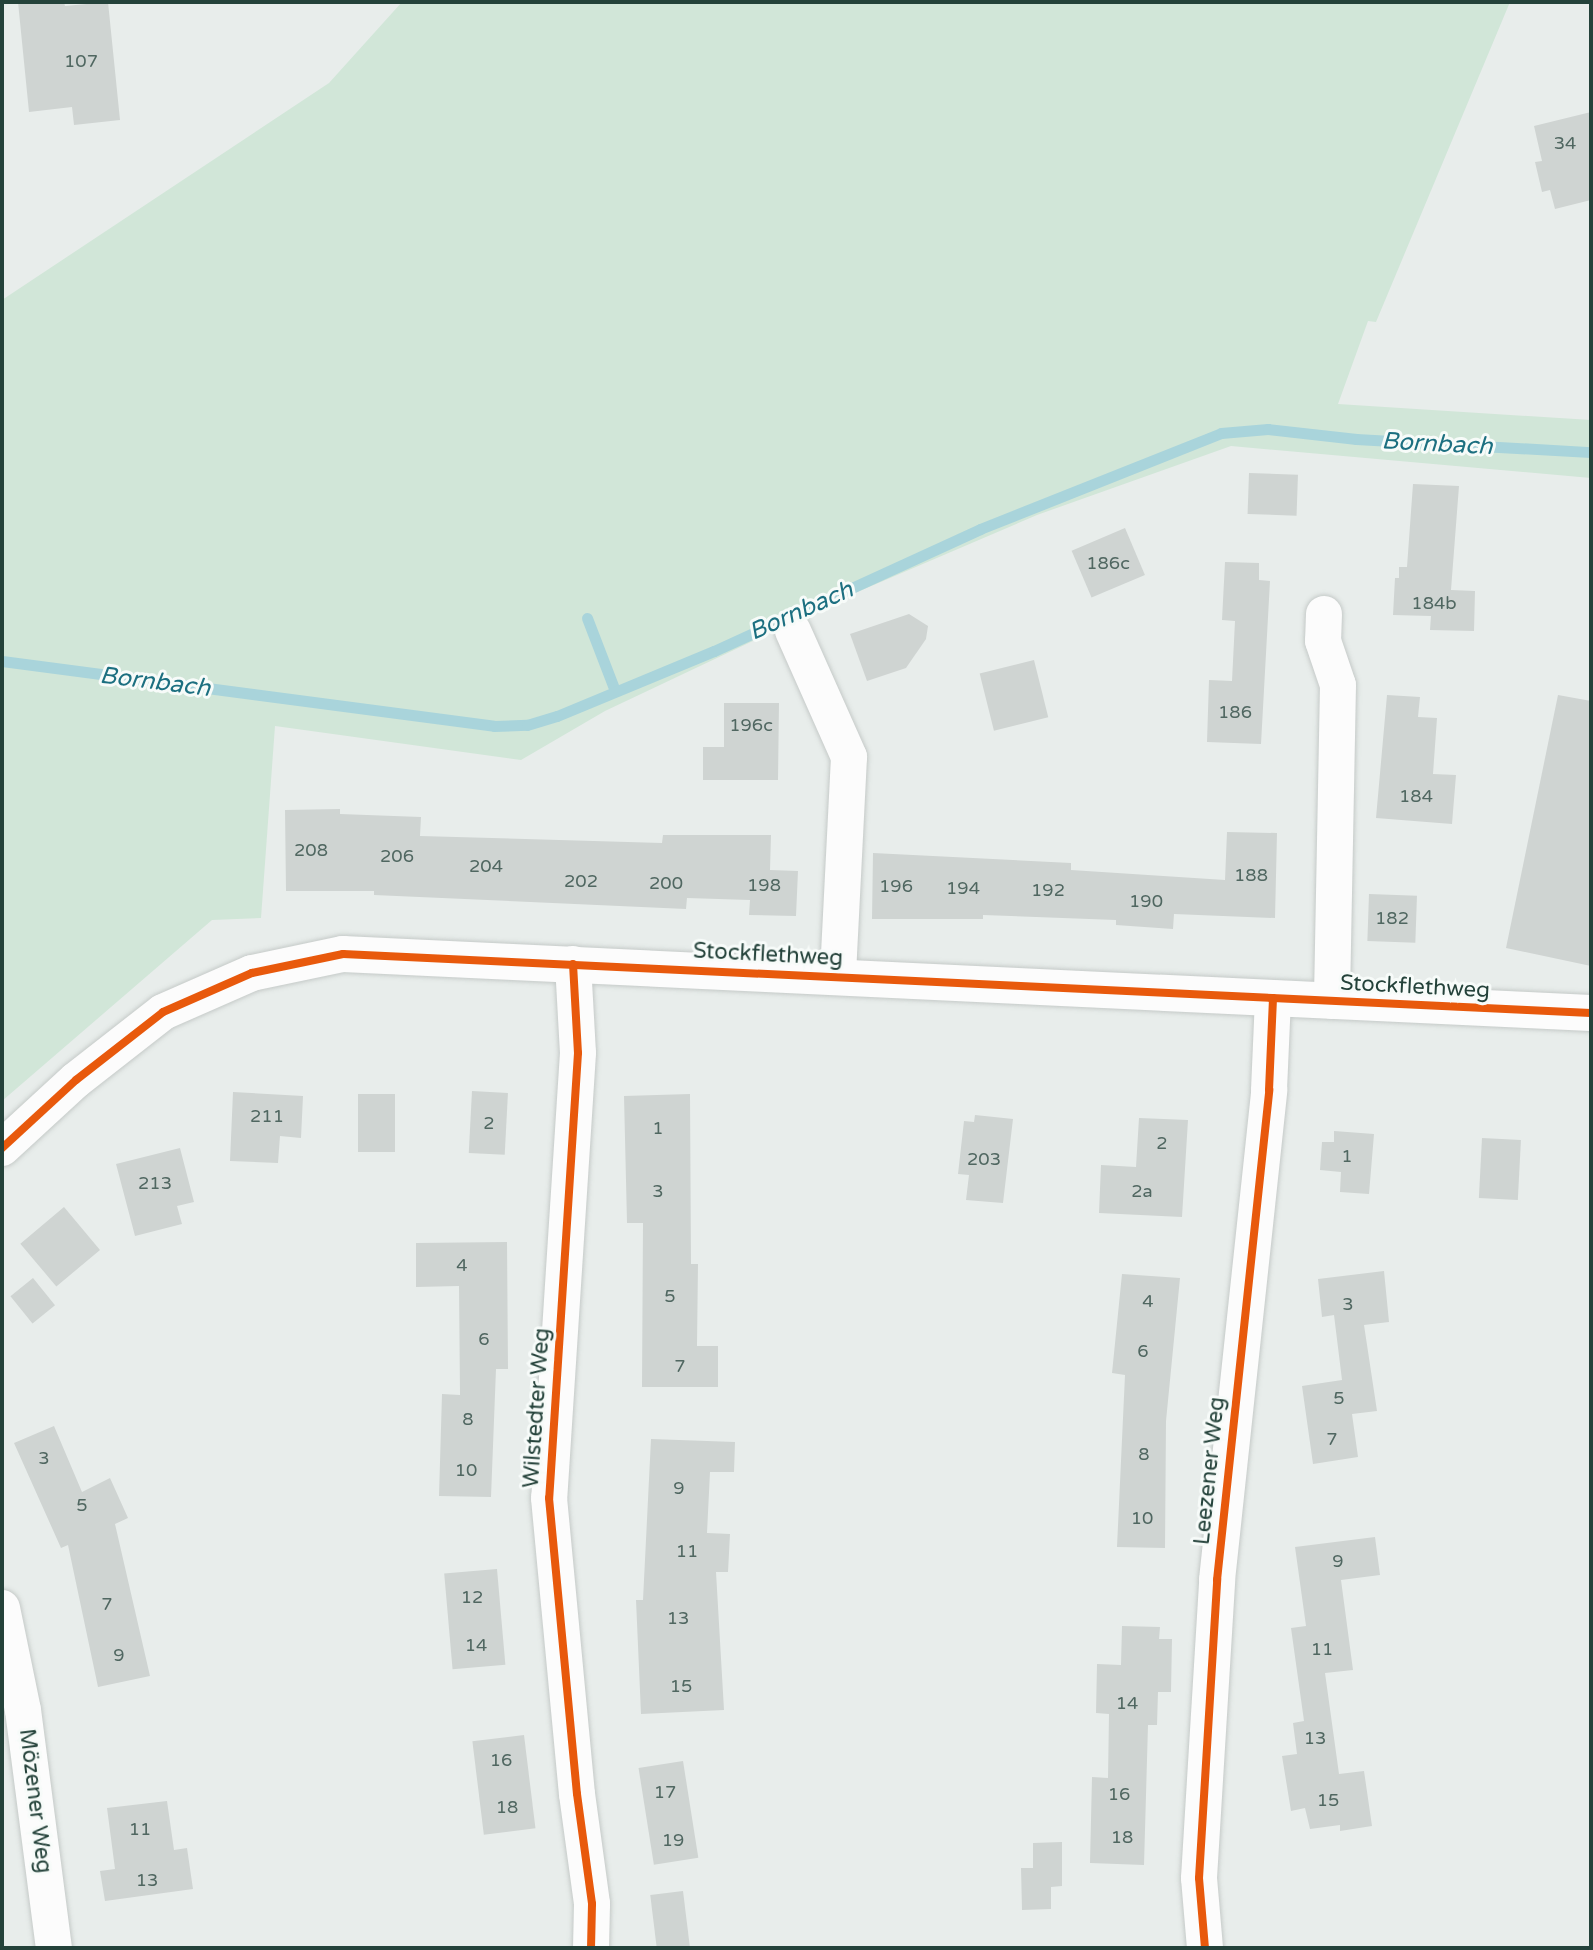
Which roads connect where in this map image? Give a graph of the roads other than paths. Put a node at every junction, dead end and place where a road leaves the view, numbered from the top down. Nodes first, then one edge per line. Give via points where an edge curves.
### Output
1 (1324, 614) dead end
2 (793, 631) dead end
3 (573, 964) junction
4 (838, 977) junction
5 (1273, 998) junction
6 (1332, 1001) junction
7 (1591, 1013) edge
8 (2, 1148) edge
9 (2, 1608) edge
10 (54, 1948) edge
11 (591, 1948) edge
12 (1205, 1948) edge

1 - 6 street, Stockflethweg via 1323,641 1338,685
2 - 4 street, Stockflethweg via 849,757
3 - 4 street, Stockflethweg
3 - 8 street, Stockflethweg via 343,954 252,973 163,1012 76,1080
3 - 11 street, Wilstedter Weg via 578,1053 549,1498 592,1904
4 - 5 street, Stockflethweg
5 - 6 street, Stockflethweg
5 - 12 street, Leezener Weg via 1269,1090 1217,1580 1199,1878
6 - 7 street, Stockflethweg
9 - 10 street, Mözener Weg via 23,1710

